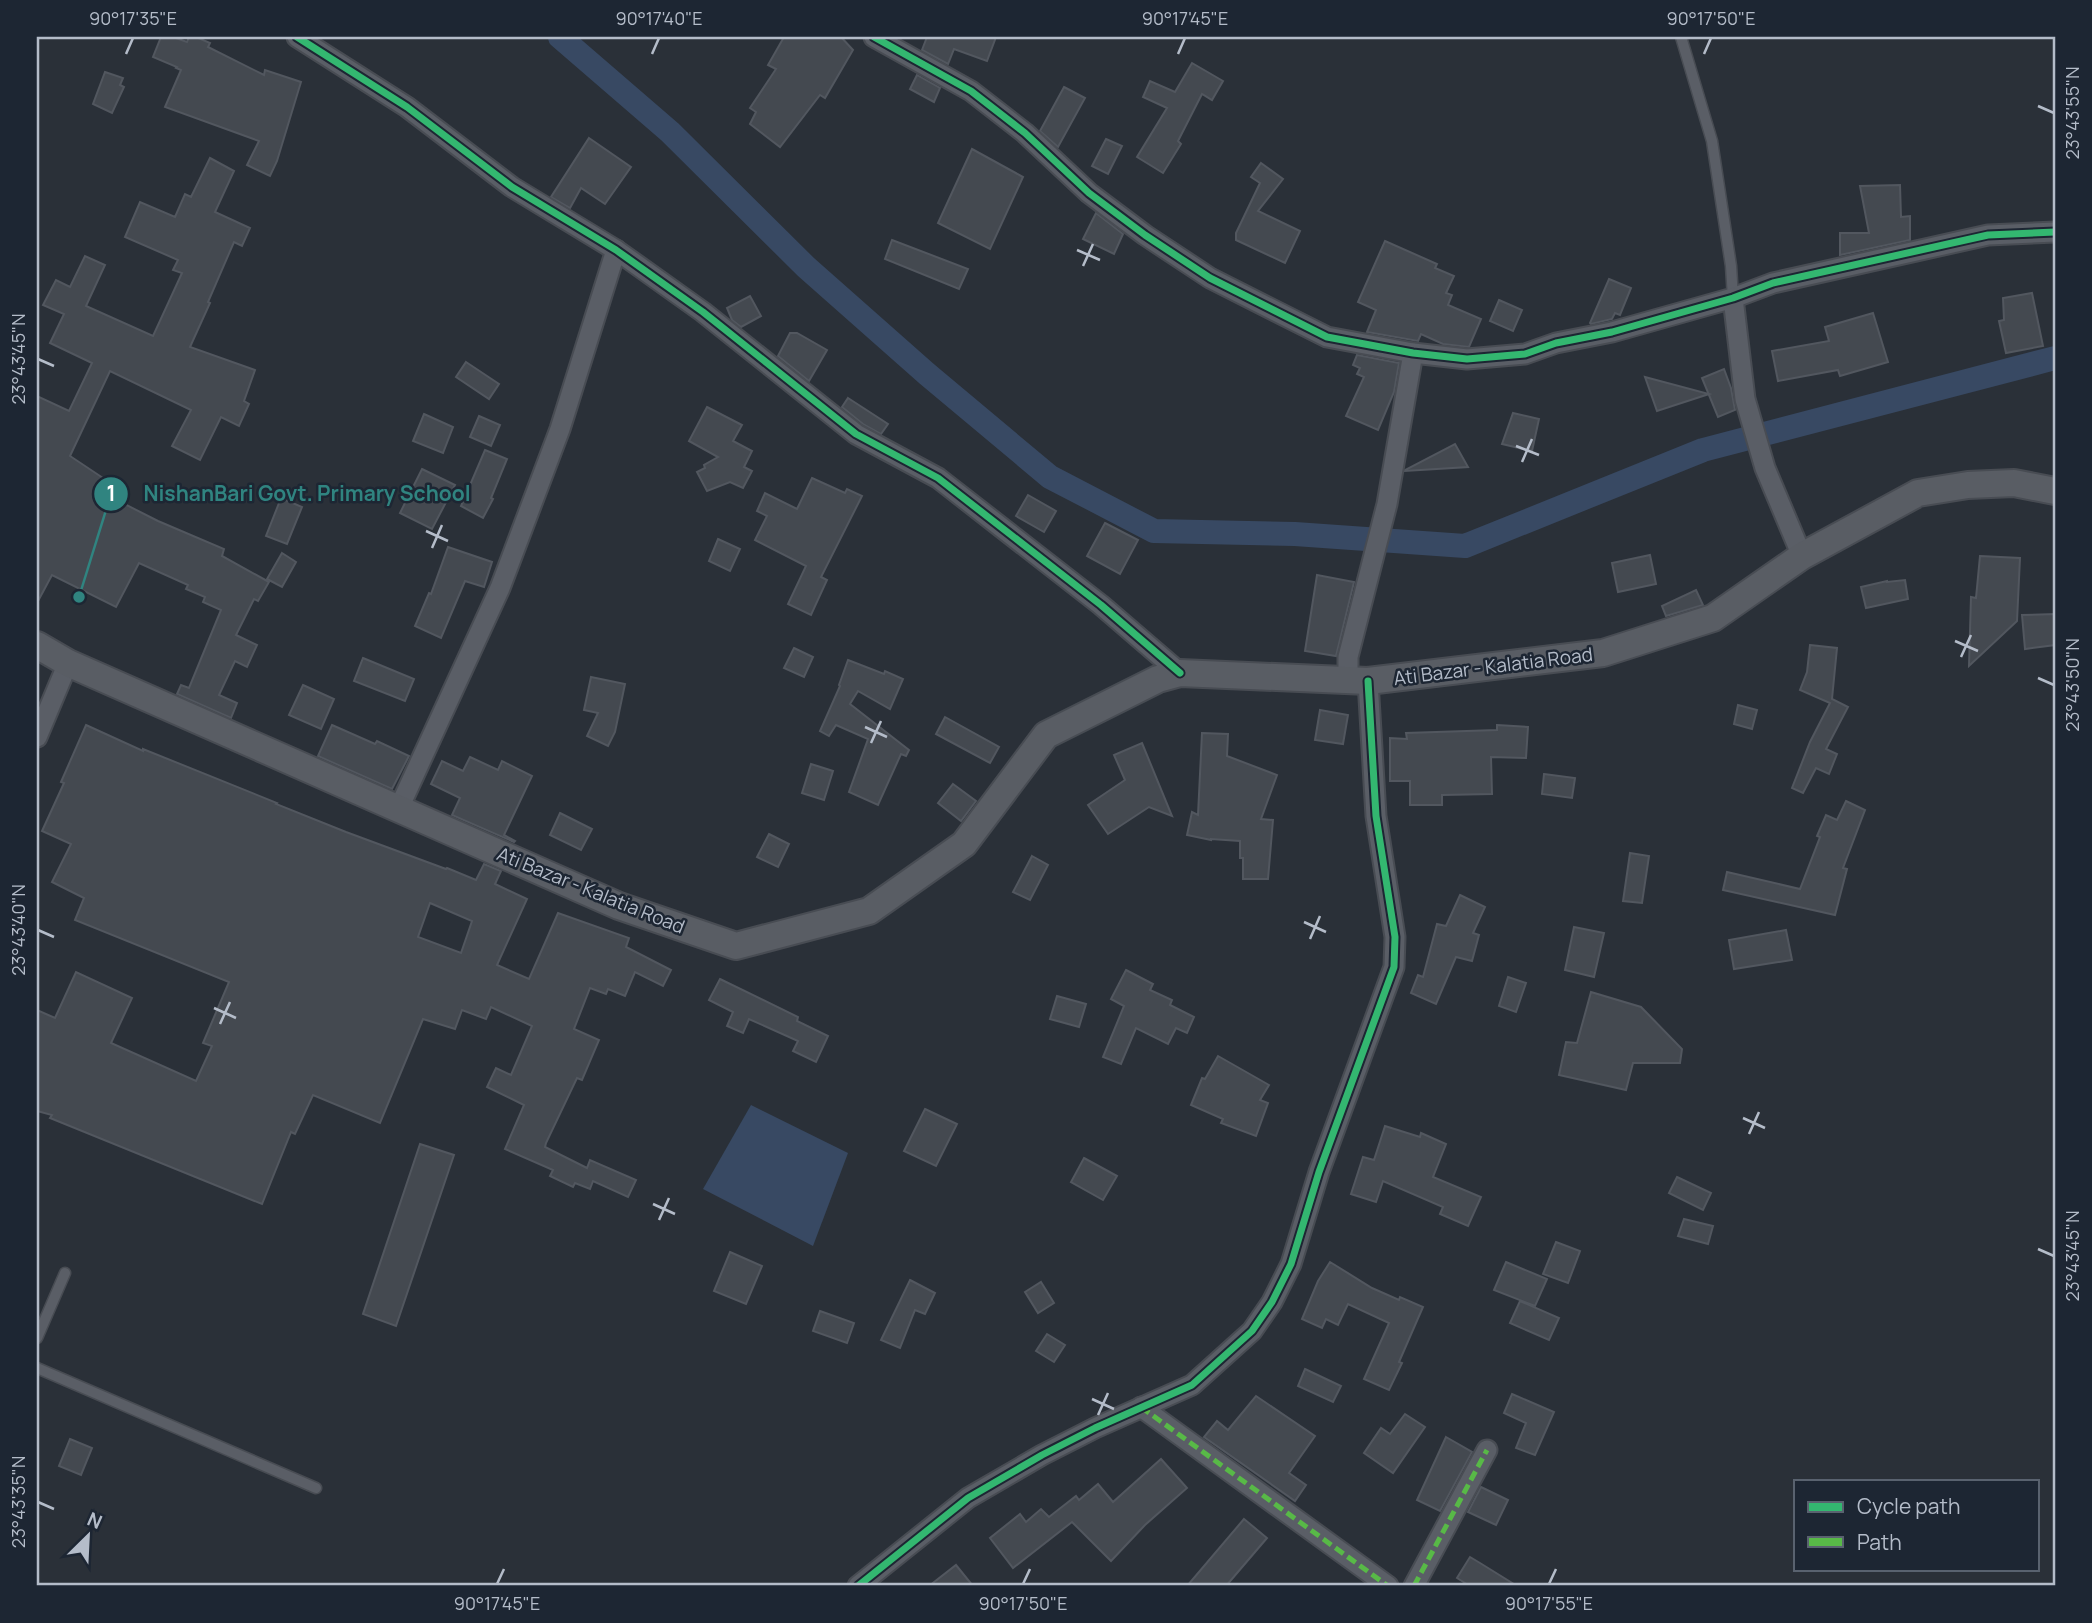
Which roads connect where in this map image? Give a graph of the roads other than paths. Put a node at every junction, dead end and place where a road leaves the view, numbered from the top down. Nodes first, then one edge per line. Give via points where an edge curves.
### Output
1 (297, 37) edge
2 (874, 37) edge
3 (1681, 37) edge
4 (2055, 232) edge
5 (615, 250) junction
6 (1733, 298) junction
7 (1413, 353) junction
8 (2055, 491) edge
9 (1802, 556) junction
10 (37, 645) edge
11 (68, 663) junction
12 (1180, 673) junction
13 (1358, 681) junction
14 (37, 737) edge
15 (399, 808) junction
16 (65, 1273) dead end
17 (37, 1338) edge
18 (37, 1368) edge
19 (1141, 1407) junction
20 (1487, 1450) dead end
21 (316, 1488) dead end
22 (858, 1586) edge
23 (1388, 1586) edge
24 (1414, 1586) edge

1 - 5 street via 407,107 512,187
2 - 7 street via 971,91 1026,133 1089,193 1210,278 1327,337
3 - 6 lane via 1712,141
4 - 6 street via 1988,235 1773,284
5 - 12 street via 703,312 856,434 938,478
5 - 15 street via 560,429 500,589
6 - 7 street via 1525,354 1467,359
6 - 9 street via 1745,399 1765,468
7 - 13 street via 1387,504 1348,657
8 - 9 main road, Ati Bazar - Kalatia Road via 2014,483 1919,493
9 - 13 main road, Ati Bazar - Kalatia Road via 1713,618 1603,653
10 - 11 main road, Ati Bazar - Kalatia Road
11 - 14 street
11 - 15 main road, Ati Bazar - Kalatia Road
12 - 13 main road, Ati Bazar - Kalatia Road
12 - 15 main road, Ati Bazar - Kalatia Road via 1158,679 1046,735 964,844 869,911 736,946 619,906
13 - 19 street via 1395,937 1394,967 1319,1172 1291,1264 1272,1302 1252,1331 1192,1385
16 - 17 lane
18 - 21 lane
19 - 22 street via 968,1498
19 - 23 street
20 - 24 street

